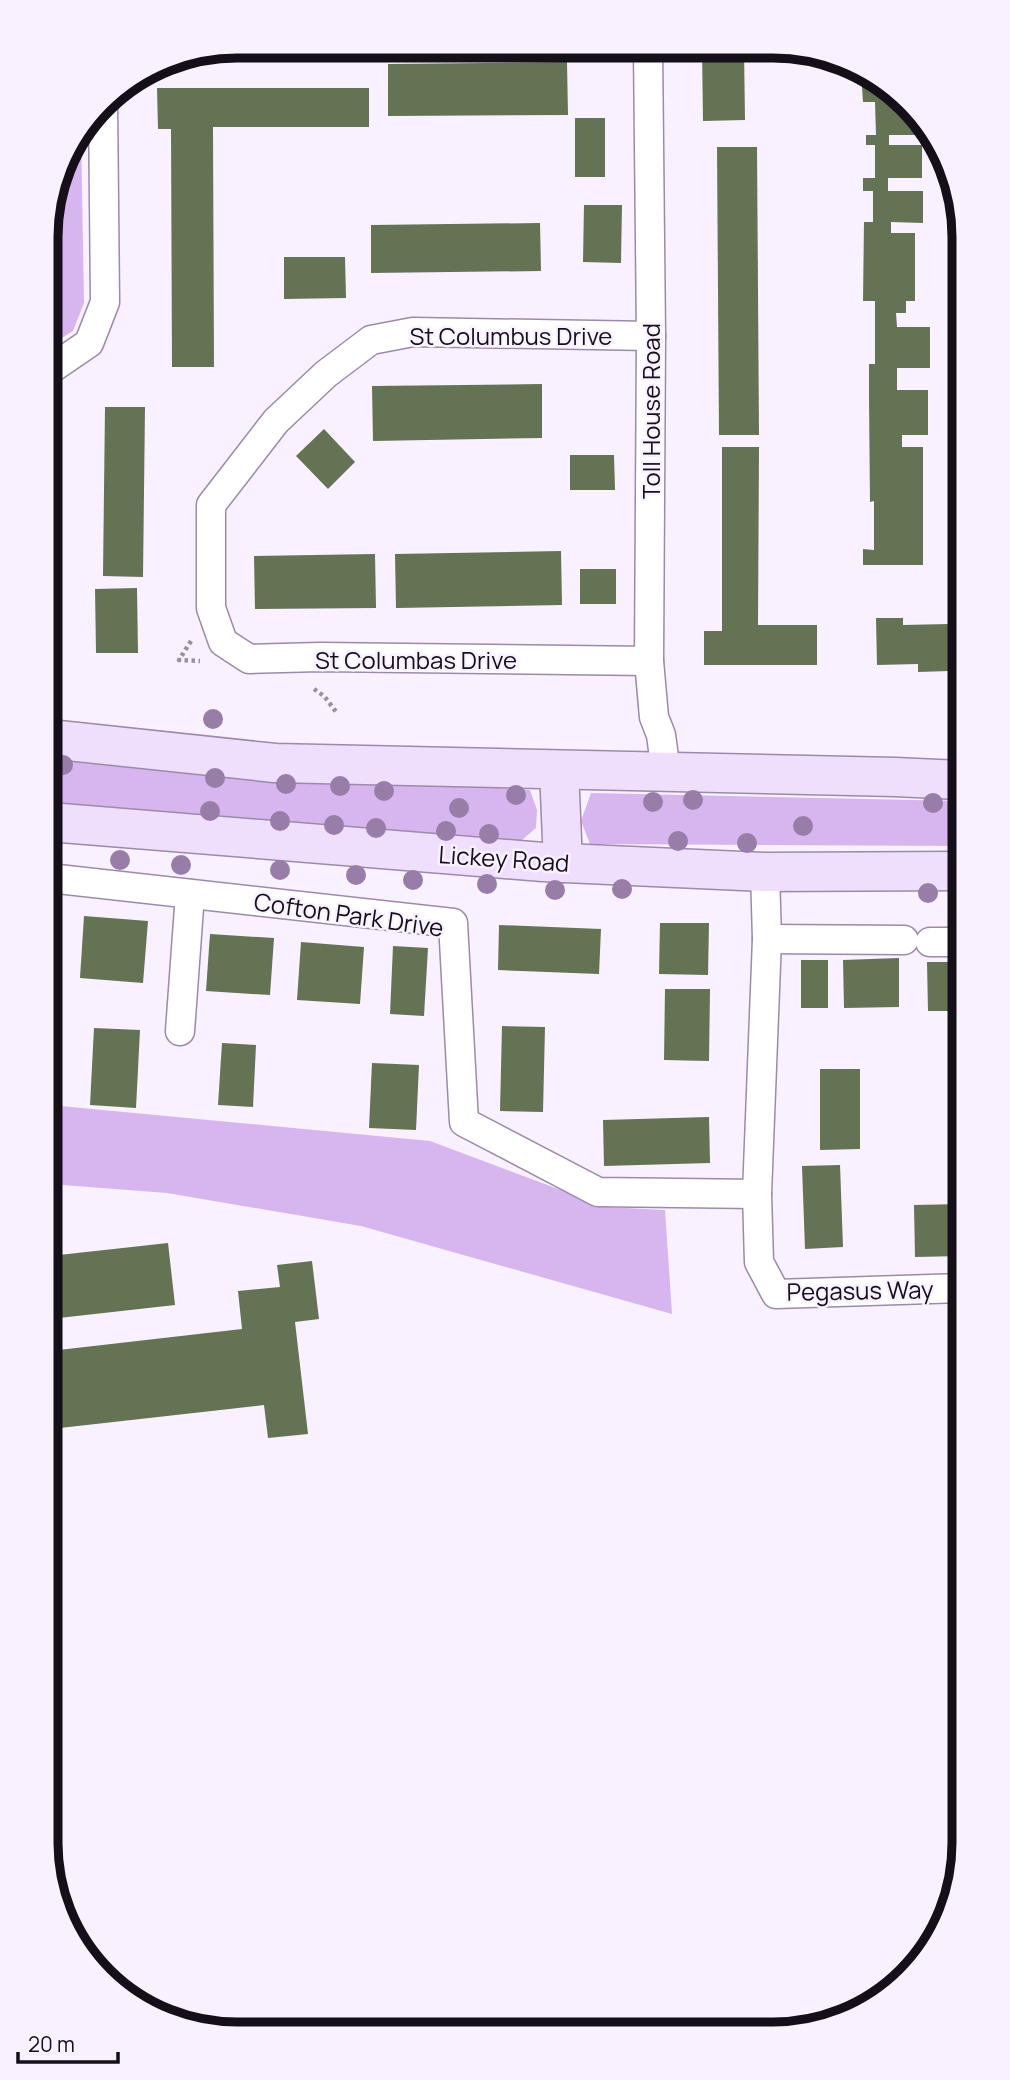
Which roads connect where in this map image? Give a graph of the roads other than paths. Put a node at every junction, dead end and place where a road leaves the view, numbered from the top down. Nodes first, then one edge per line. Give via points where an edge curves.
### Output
1 (648, 58) edge
2 (103, 118) edge
3 (651, 336) junction
4 (58, 364) edge
5 (211, 608) joint
6 (649, 661) junction
7 (58, 740) edge
8 (559, 771) junction
9 (666, 772) junction
10 (952, 780) edge
11 (58, 823) edge
12 (563, 863) junction
13 (952, 871) edge
14 (765, 872) junction
15 (58, 879) edge
16 (190, 894) junction
17 (767, 939) junction
18 (952, 942) edge
19 (180, 1031) dead end
20 (757, 1194) junction
21 (952, 1288) edge

1 - 3 street, Toll House Road
2 - 4 street via 104,302 89,343
3 - 5 street, St Columbus Drive via 413,331 371,340 326,373 276,421 211,505
3 - 6 street, Toll House Road
5 - 6 street, St Columbas Drive via 223,642 249,659
6 - 9 street, Toll House Road via 654,717
7 - 8 main road via 275,763
8 - 9 main road
8 - 12 main road
9 - 10 main road
11 - 12 main road, Lickey Road
12 - 14 main road, Lickey Road
13 - 14 main road, Lickey Road
14 - 17 street
15 - 16 street, Cofton Park Drive
16 - 19 street
16 - 20 street, Cofton Park Drive via 453,923 464,1122 597,1192
17 - 18 street
17 - 20 street
20 - 21 street, Pegasus Way via 759,1262 776,1294

